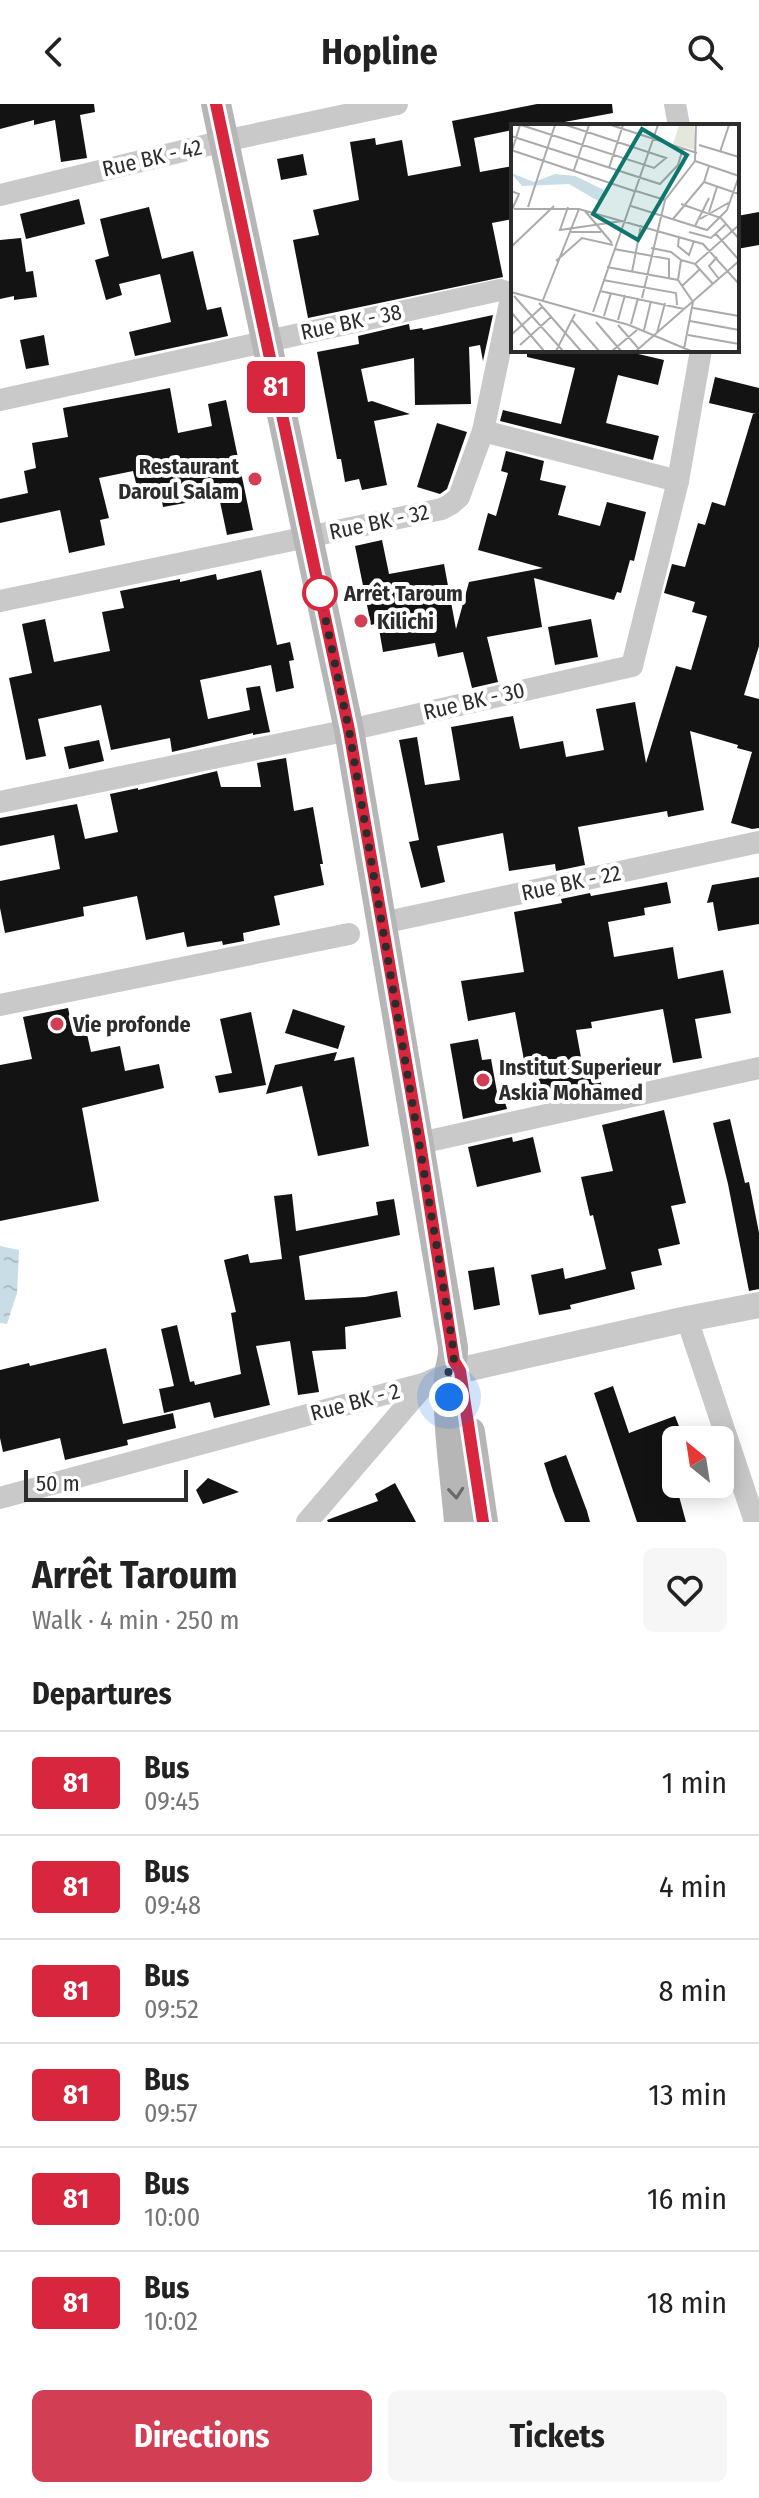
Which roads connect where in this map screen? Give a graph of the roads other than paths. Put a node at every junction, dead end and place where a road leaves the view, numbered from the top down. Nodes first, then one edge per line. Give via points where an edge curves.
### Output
1 (216, 104) edge
2 (397, 104) edge
3 (675, 104) edge
4 (679, 124) edge
5 (224, 141) junction
6 (0, 195) edge
7 (511, 298) joint
8 (265, 341) junction
9 (701, 352) edge
10 (0, 400) edge
11 (483, 431) junction
12 (678, 481) junction
13 (309, 537) junction
14 (0, 601) edge
15 (349, 730) junction
16 (0, 802) edge
17 (759, 842) edge
18 (382, 923) junction
19 (349, 934) dead end
20 (0, 1005) edge
21 (759, 1068) edge
22 (420, 1143) junction
23 (759, 1305) edge
24 (687, 1319) junction
25 (447, 1372) junction
26 (0, 1498) edge
27 (750, 1521) edge
28 (307, 1522) edge
29 (459, 1522) edge
30 (483, 1522) edge

1 - 5 main road
2 - 5 street, Rue BK - 42
3 - 4 street
5 - 6 street, Rue BK - 42
5 - 8 main road
7 - 8 street, Rue BK - 38 via 500,290
7 - 11 street, Rue BK - 32
8 - 10 street, Rue BK - 38
8 - 13 main road
9 - 12 street, Rue BK - 30
11 - 12 street
11 - 13 street, Rue BK - 32 via 459,497 451,504
12 - 15 street, Rue BK - 30 via 632,666
13 - 14 street, Rue BK - 32
13 - 15 main road
15 - 16 street, Rue BK - 30
15 - 18 main road
17 - 18 street, Rue BK - 22
18 - 22 main road
19 - 20 street
21 - 22 street
22 - 25 main road
23 - 24 street, Rue BK - 2
24 - 25 street, Rue BK - 2
24 - 27 street
25 - 26 street, Rue BK - 2
25 - 28 street
25 -> 29 main road
25 - 30 main road

